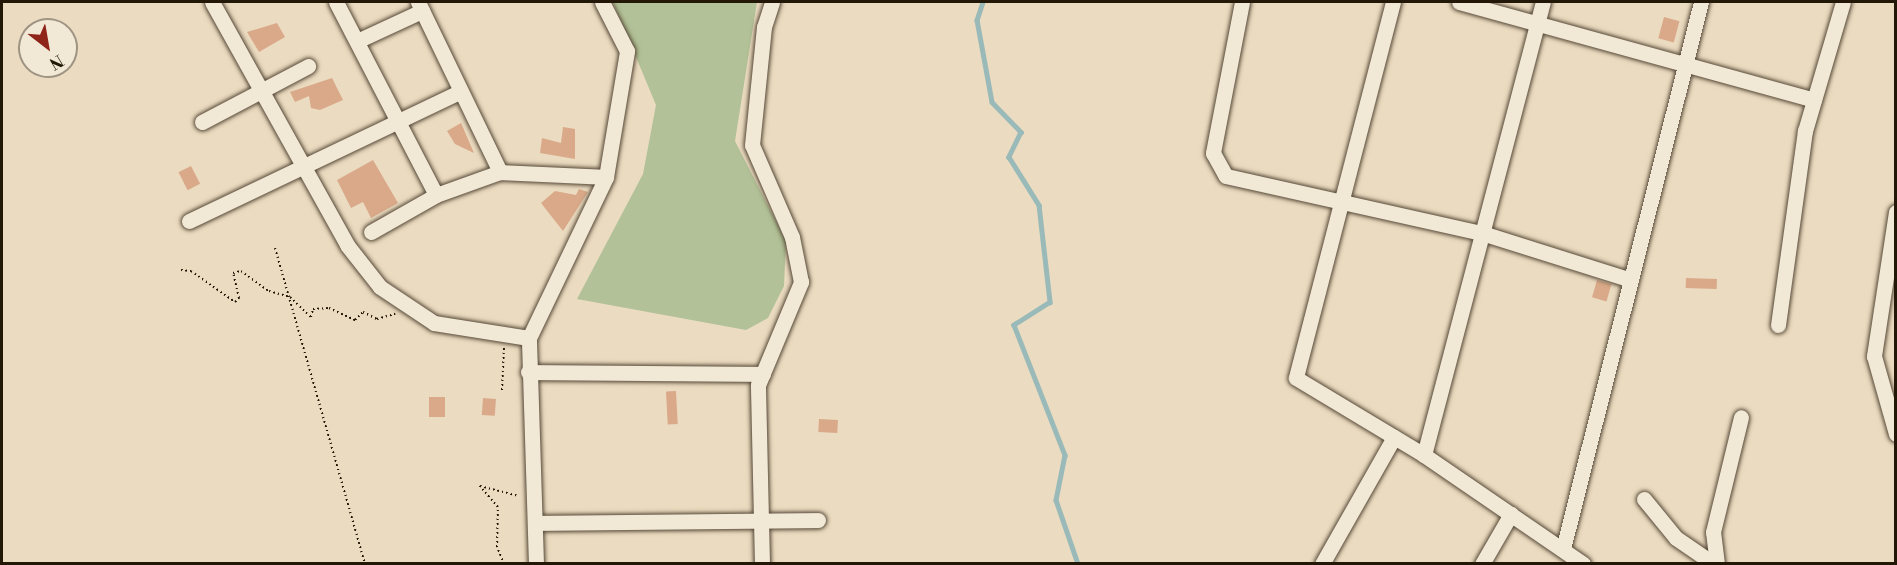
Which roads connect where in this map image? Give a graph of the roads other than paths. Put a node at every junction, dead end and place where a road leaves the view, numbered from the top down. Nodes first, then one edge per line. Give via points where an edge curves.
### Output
1 (212, 2) edge
2 (336, 2) edge
3 (602, 2) edge
4 (772, 2) edge
5 (1242, 2) edge
6 (1393, 2) edge
7 (1460, 2) edge
8 (1543, 2) edge
9 (1701, 2) edge
10 (1843, 2) edge
11 (420, 6) edge
12 (1538, 22) junction
13 (357, 41) junction
14 (1686, 61) junction
15 (308, 66) dead end
16 (264, 88) junction
17 (460, 92) junction
18 (1814, 100) junction
19 (202, 122) dead end
20 (399, 124) junction
21 (304, 168) junction
22 (500, 172) junction
23 (606, 177) junction
24 (436, 195) junction
25 (1341, 202) junction
26 (1896, 212) edge
27 (189, 221) dead end
28 (371, 232) dead end
29 (1482, 233) junction
30 (1631, 280) junction
31 (1778, 325) dead end
32 (529, 338) junction
33 (528, 372) junction
34 (763, 374) junction
35 (1742, 417) dead end
36 (1896, 434) edge
37 (1394, 437) junction
38 (1424, 455) junction
39 (1644, 500) dead end
40 (1511, 514) junction
41 (761, 517) junction
42 (818, 520) dead end
43 (536, 523) junction
44 (1563, 549) junction
45 (536, 564) edge
46 (762, 564) edge
47 (1322, 564) edge
48 (1482, 564) edge
49 (1583, 564) edge
50 (1715, 564) edge

1 - 16 street
2 - 13 street
3 - 23 street via 627,51
4 - 34 street via 764,27 752,145 792,237 801,282
5 - 25 street via 1213,153 1226,176
6 - 25 street
7 - 12 street
8 - 12 street
9 - 14 street
10 - 18 street
11 - 13 street
11 - 17 street
12 - 14 street
12 - 29 street
13 - 20 street
14 - 18 street
14 - 30 street
15 - 16 street
16 - 19 street
16 - 21 street
17 - 20 street
17 - 22 street
18 - 31 street
20 - 21 street
20 - 24 street
21 - 27 street
21 - 32 street via 354,254 380,287 434,322
22 - 23 street
22 - 24 street
23 - 32 street
24 - 28 street
25 - 29 street
25 - 37 street via 1296,378
26 - 36 street via 1874,356
29 - 30 street
29 - 38 street
30 - 44 street
32 - 33 street
33 - 34 street
33 - 43 street
34 - 41 street via 758,385
35 - 50 street via 1713,532
37 - 38 street
37 - 47 street
38 - 40 street
39 - 50 street via 1676,538
40 - 44 street
40 - 48 street
41 - 42 street
41 - 43 street
41 - 46 street
43 - 45 street
44 - 49 street

